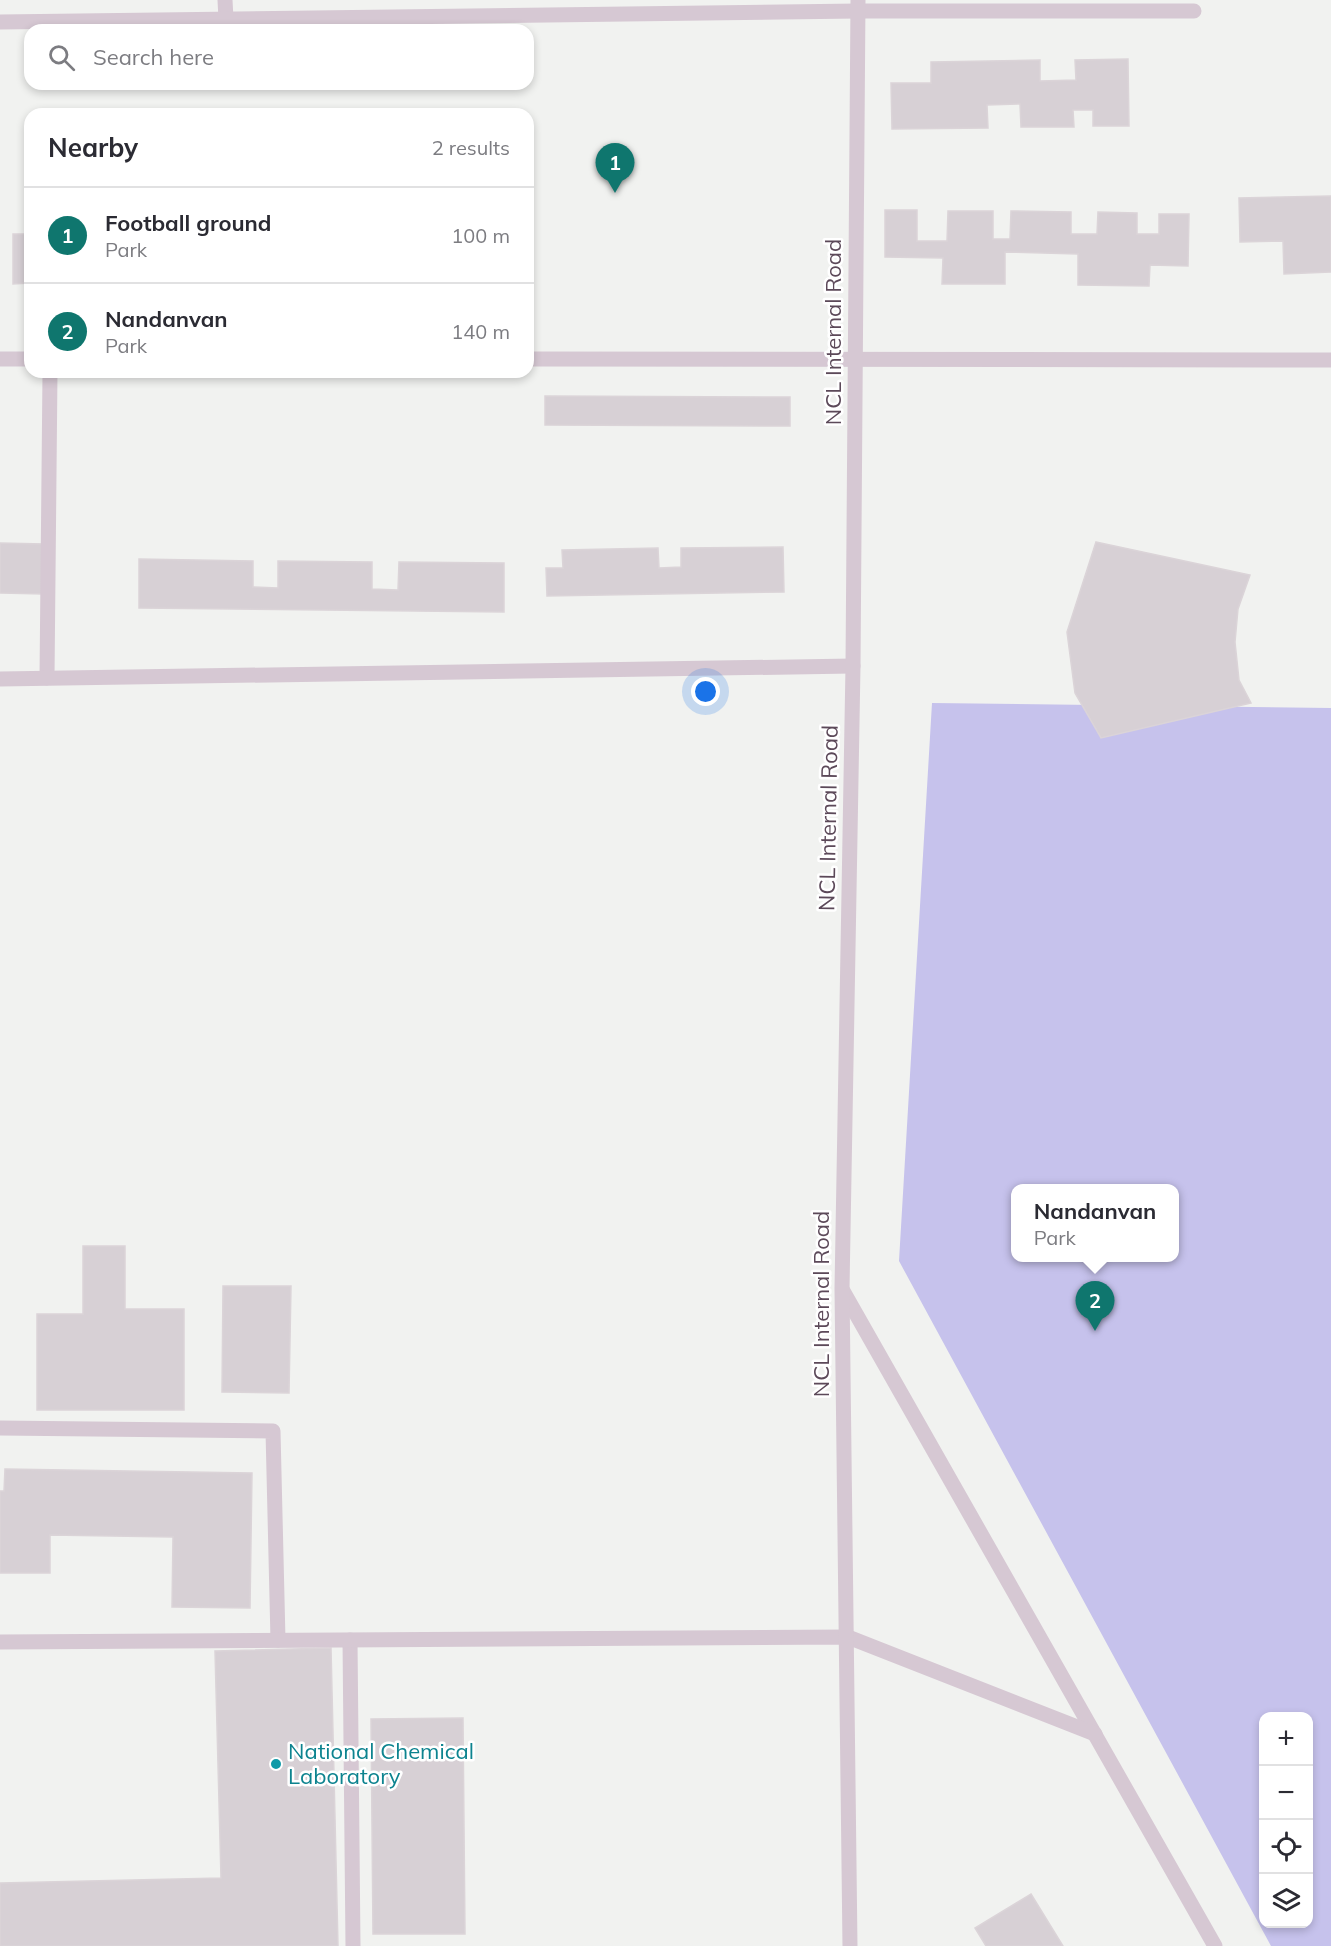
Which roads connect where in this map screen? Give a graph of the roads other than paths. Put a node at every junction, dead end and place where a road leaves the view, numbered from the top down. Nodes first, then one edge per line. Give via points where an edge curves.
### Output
1 (225, 0) edge
2 (858, 6) edge
3 (1194, 10) dead end
4 (226, 19) junction
5 (0, 22) edge
6 (0, 359) edge
7 (24, 359) edge
8 (534, 359) edge
9 (855, 359) junction
10 (1331, 360) edge
11 (50, 378) edge
12 (853, 666) junction
13 (48, 678) junction
14 (0, 679) edge
15 (842, 1289) junction
16 (0, 1428) edge
17 (848, 1637) junction
18 (278, 1640) junction
19 (350, 1640) junction
20 (0, 1642) edge
21 (1095, 1734) junction
22 (353, 1946) edge
23 (850, 1946) edge
24 (1215, 1946) edge

1 - 4 lane
2 - 3 lane
2 - 4 lane
2 - 9 lane, NCL Internal Road
4 - 5 lane
6 - 7 lane
8 - 9 lane
9 - 10 lane
9 - 12 lane, NCL Internal Road
11 - 13 lane
12 - 13 lane
12 - 15 lane, NCL Internal Road
13 - 14 lane
15 - 17 lane, NCL Internal Road
15 - 21 lane
16 - 18 lane via 273,1431
17 - 19 lane
17 - 21 lane
17 - 23 lane, NCL Internal Road
18 - 19 lane
18 - 20 lane
19 - 22 lane
21 - 24 lane

